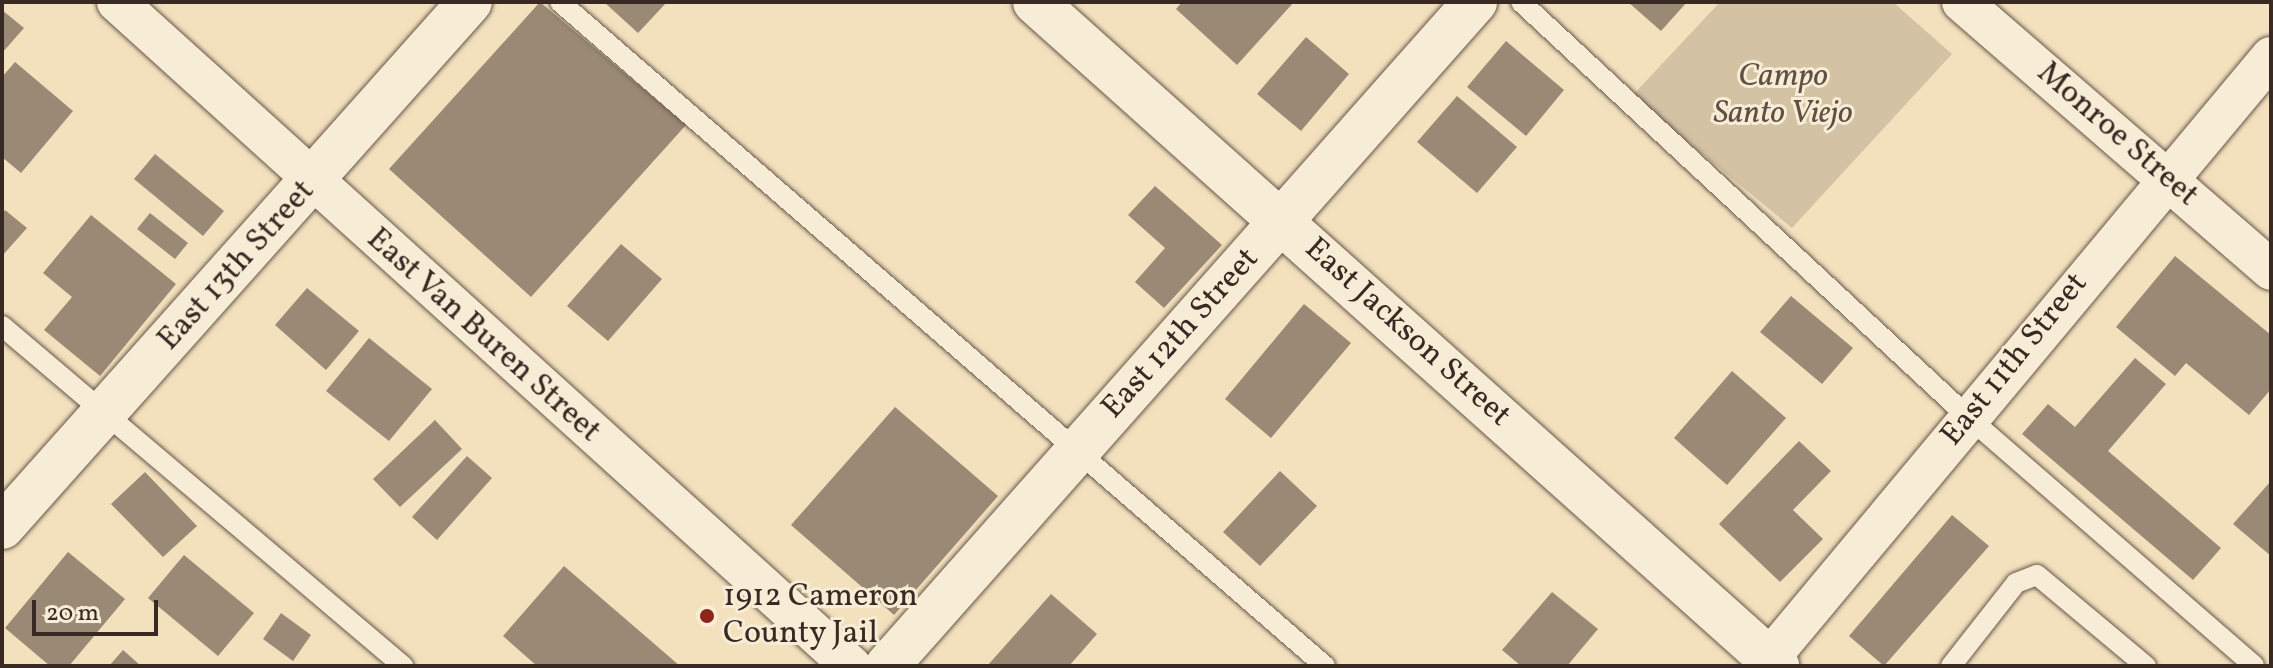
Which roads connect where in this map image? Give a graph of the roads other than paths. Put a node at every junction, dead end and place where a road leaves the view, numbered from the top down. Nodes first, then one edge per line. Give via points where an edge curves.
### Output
1 (117, 2) edge
2 (470, 2) edge
3 (560, 2) edge
4 (1035, 2) edge
5 (1475, 2) edge
6 (1521, 2) edge
7 (1962, 2) edge
8 (2271, 57) edge
9 (2166, 177) junction
10 (312, 182) junction
11 (1282, 220) junction
12 (2271, 270) edge
13 (2, 326) edge
14 (104, 414) junction
15 (1968, 417) junction
16 (1077, 452) junction
17 (2, 527) edge
18 (1769, 664) edge
19 (403, 666) edge
20 (851, 666) edge
21 (887, 666) edge
22 (1325, 666) edge
23 (1951, 666) edge
24 (2146, 666) edge
25 (2254, 666) edge

1 - 10 street, East Van Buren Street
2 - 10 main road, East 13th Street
3 - 16 lane
4 - 11 main road, East Jackson Street
5 - 11 main road, East 12th Street
6 - 15 lane
7 - 9 street, Monroe Street
8 - 9 street, East 11th Street
9 - 12 street, Monroe Street
9 - 15 street, East 11th Street
10 - 14 main road, East 13th Street
10 - 20 street, East Van Buren Street
11 - 16 main road, East 12th Street
11 - 18 main road, East Jackson Street
13 - 14 lane
14 - 17 main road, East 13th Street
14 - 19 lane
15 - 18 street, East 11th Street
15 - 25 lane
16 - 21 main road, East 12th Street
16 - 22 lane
23 - 24 lane via 2016,583 2037,575

